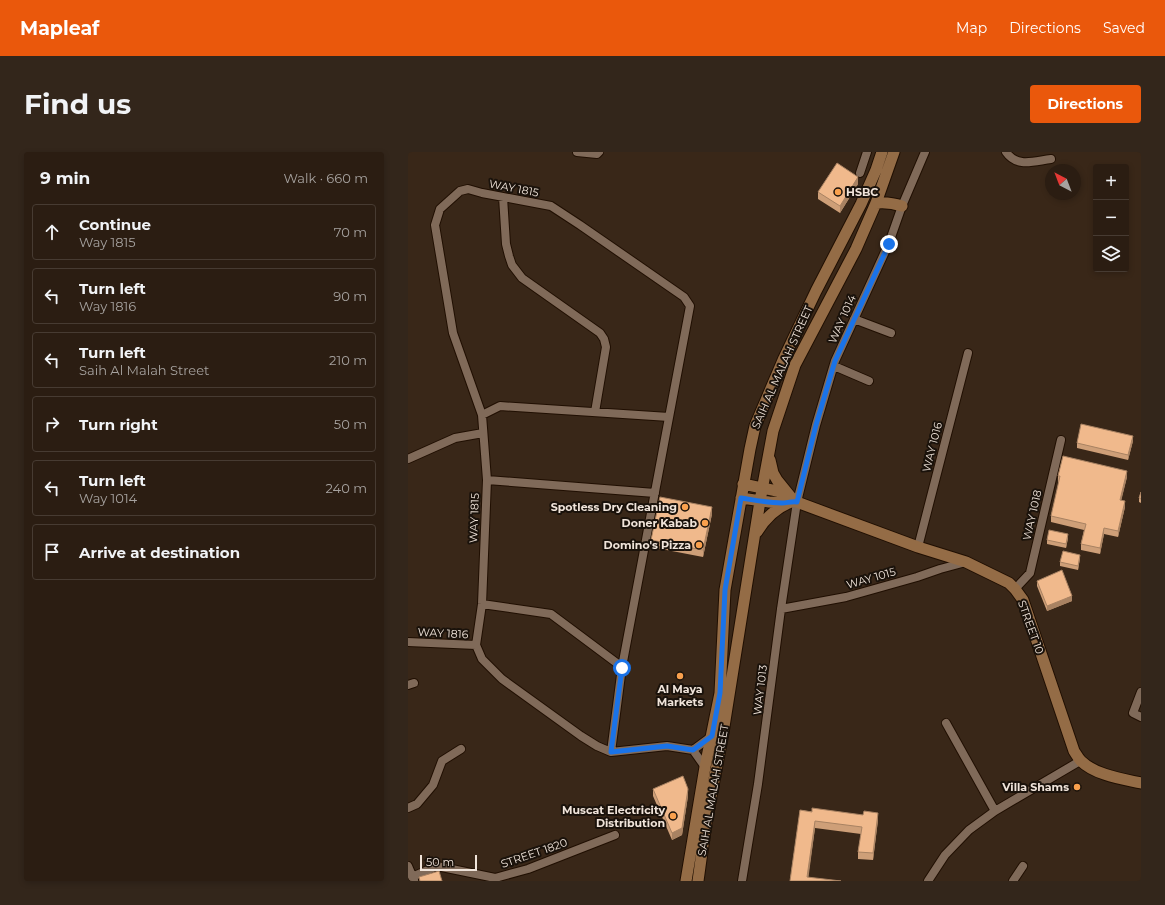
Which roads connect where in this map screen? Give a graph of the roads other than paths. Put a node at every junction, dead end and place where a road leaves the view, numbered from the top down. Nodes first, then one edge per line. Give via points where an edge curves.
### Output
1 (577, 152) edge
2 (599, 152) edge
3 (867, 152) edge
4 (882, 152) edge
5 (894, 152) edge
6 (925, 152) edge
7 (1006, 152) edge
8 (1051, 159) dead end
9 (860, 173) dead end
10 (502, 197) junction
11 (876, 203) junction
12 (902, 206) junction
13 (854, 319) junction
14 (891, 334) dead end
15 (968, 353) dead end
16 (834, 366) junction
17 (869, 381) dead end
18 (595, 412) junction
19 (482, 415) junction
20 (669, 417) junction
21 (483, 433) junction
22 (1061, 440) dead end
23 (770, 454) junction
24 (408, 459) edge
25 (487, 480) junction
26 (743, 484) junction
27 (762, 488) junction
28 (655, 493) junction
29 (741, 498) junction
30 (792, 500) junction
31 (760, 501) junction
32 (754, 537) junction
33 (918, 547) junction
34 (966, 562) junction
35 (1015, 589) junction
36 (482, 604) junction
37 (781, 609) junction
38 (408, 642) edge
39 (476, 646) junction
40 (622, 668) junction
41 (1141, 692) edge
42 (1141, 717) edge
43 (946, 723) dead end
44 (712, 736) junction
45 (461, 749) dead end
46 (693, 750) junction
47 (611, 752) junction
48 (1080, 761) junction
49 (705, 767) junction
50 (1141, 783) edge
51 (408, 808) edge
52 (995, 811) junction
53 (615, 835) dead end
54 (408, 866) edge
55 (1023, 866) dead end
56 (413, 879) edge
57 (686, 881) edge
58 (698, 881) edge
59 (742, 881) edge
60 (928, 881) edge
61 (1013, 881) edge

1 - 2 street
3 - 9 street
4 - 26 street, SAIH AL MALAH STREET via 861,204 784,358 755,426
5 - 11 street, SAIH AL MALAH STREET
6 - 12 street, WAY 1014
7 - 8 street via 1010,158 1018,162
10 - 18 street via 506,244 512,266 522,278 604,339 606,347
10 - 19 street, WAY 1815 via 468,189 460,191 440,209 435,225 453,333
10 - 20 street, WAY 1815 via 551,206 684,297 690,306
11 - 12 street
11 - 23 street, SAIH AL MALAH STREET via 856,249 795,365 773,431
12 - 13 street, WAY 1014 via 889,244
13 - 14 street
13 - 16 street, WAY 1014
15 - 33 street, WAY 1016
16 - 17 street
16 - 30 street, WAY 1014
18 - 19 street via 500,406
18 - 20 street
19 - 21 street, WAY 1815
20 - 28 street, WAY 1815
21 - 24 street via 455,438
21 - 25 street, WAY 1815
22 - 35 street, WAY 1018 via 1030,572
23 - 27 street, SAIH AL MALAH STREET
23 - 30 street via 777,480
25 - 28 street
25 - 36 street, WAY 1815
26 - 27 street, STREET 10
26 - 29 street, SAIH AL MALAH STREET
27 - 30 street, STREET 10 via 784,493
27 - 31 street, SAIH AL MALAH STREET
28 - 40 street, WAY 1815
29 - 31 street
29 - 44 street, SAIH AL MALAH STREET via 725,590 720,693
30 - 31 street via 775,503
30 - 32 street via 769,515
30 - 33 street, STREET 10
30 - 37 street, WAY 1013
31 - 32 street, SAIH AL MALAH STREET
32 - 58 street, SAIH AL MALAH STREET via 724,734 706,823
33 - 34 street, STREET 10
34 - 35 street, STREET 10 via 1009,583
34 - 37 street, WAY 1015 via 846,597
35 - 48 street, STREET 10 via 1023,600 1074,751
36 - 39 street, WAY 1815
36 - 40 street via 551,614
37 - 59 street, WAY 1013
38 - 39 street, WAY 1816
39 - 47 street via 482,659 502,679 581,736
40 - 47 street, WAY 1815
41 - 42 street via 1133,713
43 - 52 street
44 - 46 street
44 - 49 street, SAIH AL MALAH STREET
45 - 51 street via 442,761 433,784 417,804
46 - 47 street via 667,746
46 - 49 street
48 - 50 street via 1107,775
48 - 52 street
49 - 57 street, SAIH AL MALAH STREET
52 - 60 street via 969,830 945,855
53 - 56 street, STREET 1820 via 528,869 494,878 437,866
54 - 56 street
55 - 61 street

